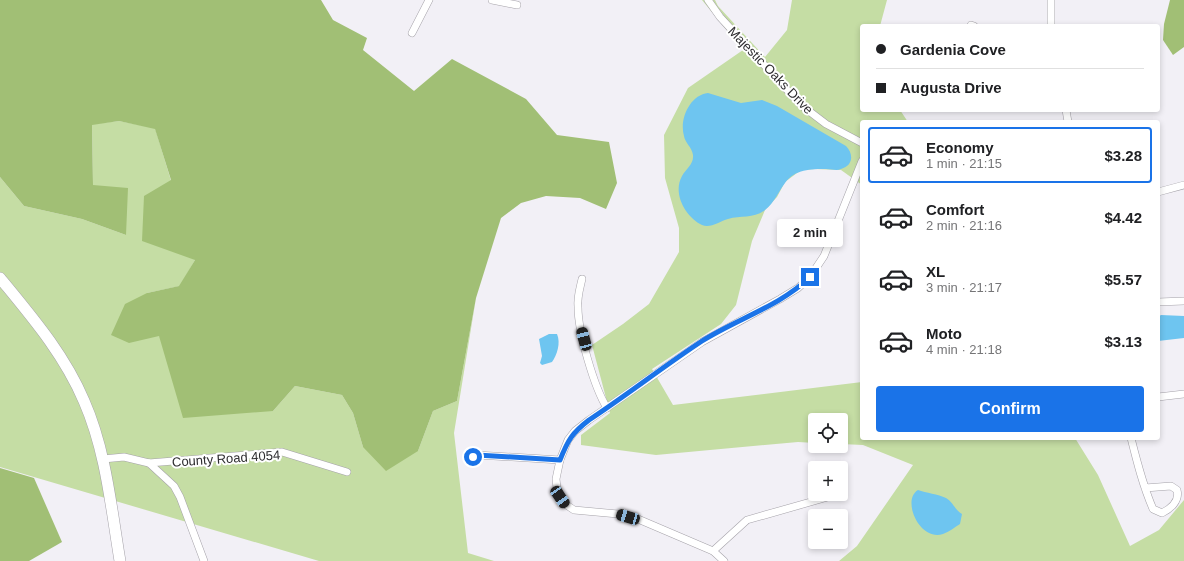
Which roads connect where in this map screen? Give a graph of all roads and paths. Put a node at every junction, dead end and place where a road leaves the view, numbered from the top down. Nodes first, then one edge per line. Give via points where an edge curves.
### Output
1 (429, 0) edge
2 (492, 0) edge
3 (708, 0) edge
4 (1050, 0) edge
5 (517, 5) dead end
6 (1051, 24) edge
7 (412, 33) dead end
8 (860, 142) edge
9 (860, 166) edge
10 (1184, 185) edge
11 (1160, 191) edge
12 (0, 278) edge
13 (582, 279) dead end
14 (1160, 302) edge
15 (1184, 302) edge
16 (1184, 394) edge
17 (1160, 397) edge
18 (607, 408) junction
19 (1132, 440) edge
20 (104, 459) junction
21 (467, 459) dead end
22 (560, 460) junction
23 (148, 463) junction
24 (347, 472) dead end
25 (1145, 488) junction
26 (814, 501) edge
27 (713, 551) junction
28 (120, 561) edge
29 (204, 561) edge
30 (724, 561) edge

1 - 7 street
2 - 5 street
3 - 8 street, Majestic Oaks Drive via 724,21 801,104 826,124
4 - 6 street
9 - 18 street via 824,256 810,277 780,299 702,342
10 - 11 street
12 - 20 main road via 59,354 84,400
13 - 18 street via 578,298 579,320 600,397
14 - 15 street
16 - 17 street
18 - 22 street via 575,431 568,440
19 - 25 street
20 - 23 street, County Road 4054 via 124,457
20 - 28 main road
21 - 22 street via 477,455
22 - 27 street via 557,488 565,504 574,510 618,514 638,519
23 - 24 street, County Road 4054 via 282,452
23 - 29 street via 174,486
25 - 25 street via 1153,509 1157,512 1169,510 1176,500 1177,490 1171,486
26 - 27 street via 747,520
27 - 30 street

